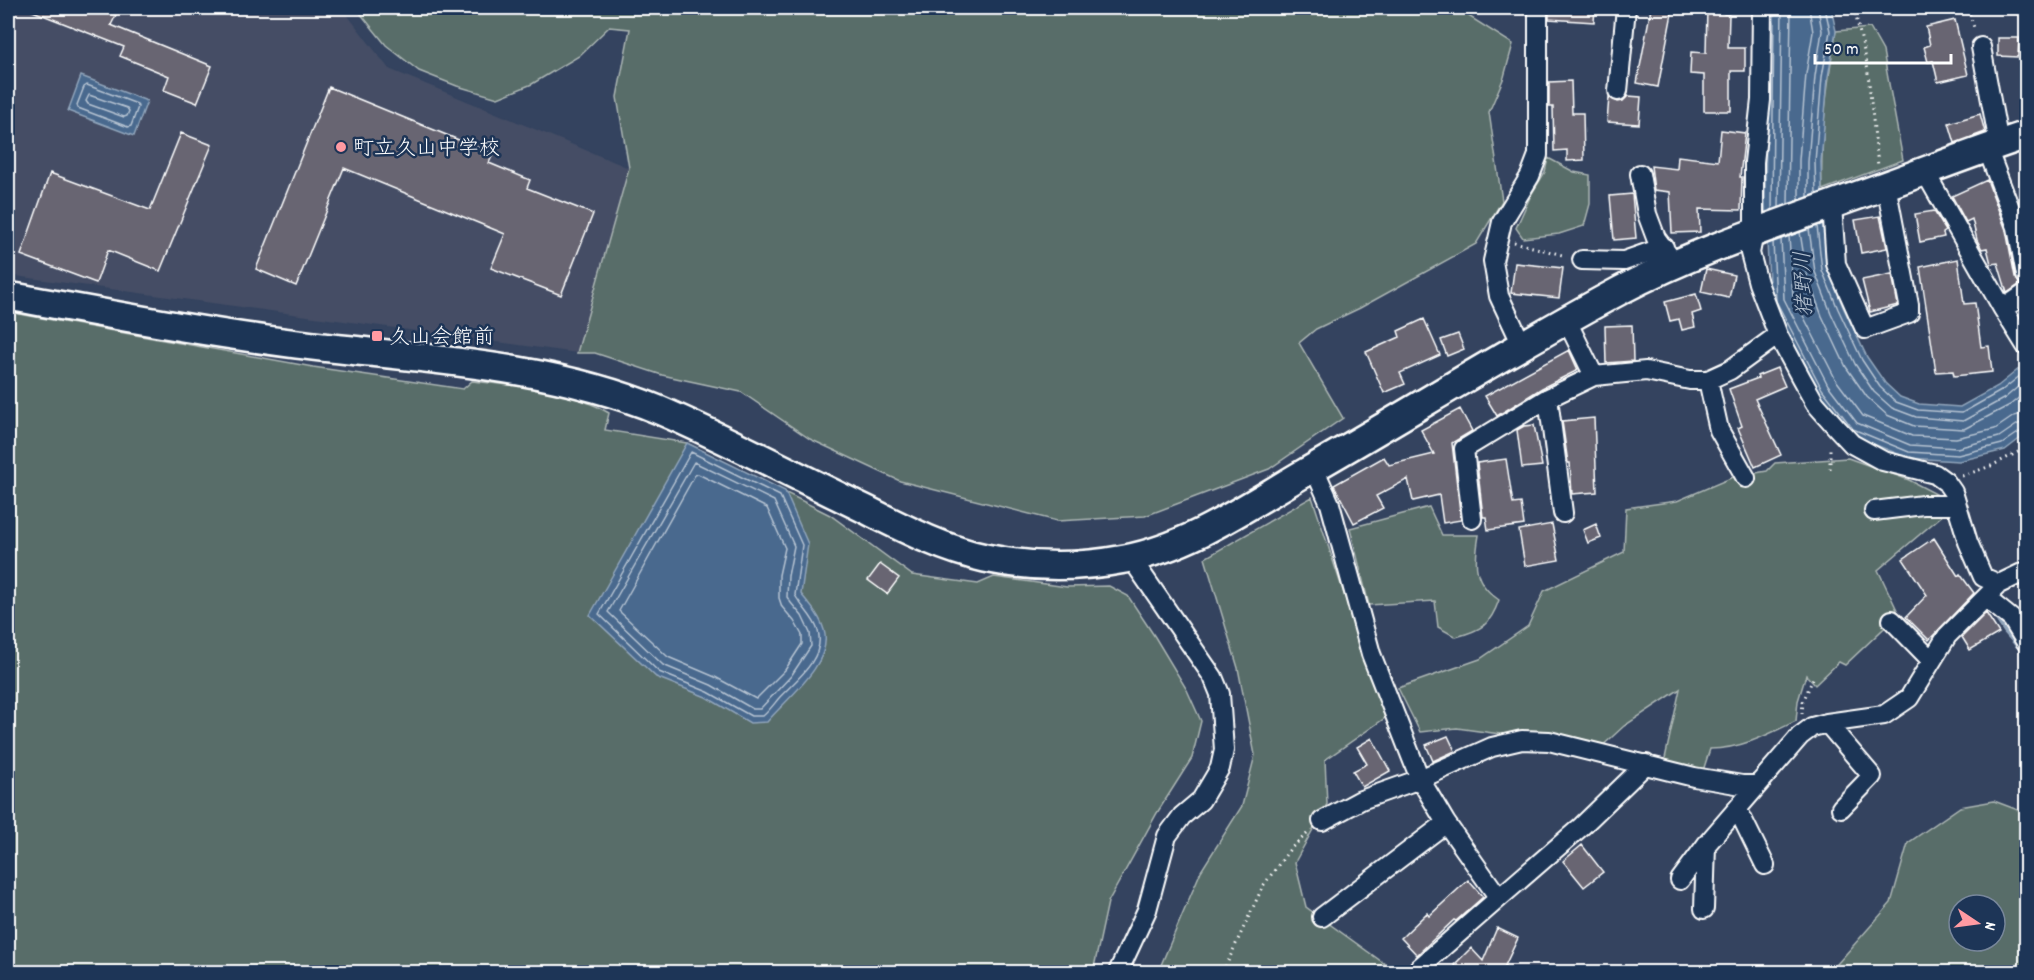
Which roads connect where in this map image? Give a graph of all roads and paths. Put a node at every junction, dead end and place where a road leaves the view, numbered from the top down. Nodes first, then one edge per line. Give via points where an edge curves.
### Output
1 (1538, 8) edge
2 (1626, 8) edge
3 (1762, 8) edge
4 (1854, 8) edge
5 (1968, 8) edge
6 (1980, 47) joint
7 (1618, 91) dead end
8 (2026, 135) edge
9 (1993, 146) junction
10 (1924, 172) junction
11 (1640, 174) dead end
12 (1883, 186) junction
13 (1830, 205) junction
14 (1754, 233) junction
15 (1499, 238) junction
16 (1670, 256) junction
17 (1582, 260) joint
18 (2026, 275) edge
19 (2026, 293) edge
20 (8, 296) edge
21 (2003, 309) junction
22 (1567, 321) junction
23 (1778, 335) junction
24 (1523, 346) junction
25 (2026, 346) edge
26 (1594, 376) junction
27 (1708, 380) junction
28 (1548, 398) junction
29 (1830, 448) dead end
30 (2026, 448) edge
31 (1314, 468) junction
32 (1830, 469) dead end
33 (1746, 478) dead end
34 (1946, 482) junction
35 (1956, 506) junction
36 (1874, 511) dead end
37 (1563, 513) dead end
38 (1472, 519) dead end
39 (1131, 558) junction
40 (2026, 571) edge
41 (1999, 584) junction
42 (1986, 598) junction
43 (1892, 620) dead end
44 (2026, 642) edge
45 (1931, 660) junction
46 (1814, 676) dead end
47 (1827, 723) junction
48 (1800, 736) junction
49 (1646, 764) junction
50 (1420, 779) junction
51 (1757, 785) junction
52 (1841, 808) dead end
53 (1738, 810) junction
54 (1322, 821) joint
55 (1446, 823) junction
56 (1706, 845) junction
57 (1765, 865) dead end
58 (1680, 880) dead end
59 (1499, 898) junction
60 (1704, 909) dead end
61 (1322, 917) dead end
62 (1419, 968) dead end
63 (1118, 972) edge
64 (1223, 972) edge

1 - 15 street via 1538,155 1502,222
2 - 7 street
3 - 14 street
4 - 12 path via 1867,64
5 - 6 path
6 - 9 street
8 - 9 street
9 - 10 street
9 - 18 street via 2017,227
10 - 12 street
10 - 21 street
11 - 16 street via 1647,214 1656,238
12 - 13 street
12 - 13 street via 1909,313 1865,329 1836,264
13 - 14 street
14 - 16 street
14 - 23 street via 1750,253
15 - 17 path
15 - 24 street via 1493,261 1499,296
16 - 17 street
16 - 22 street via 1626,288
19 - 21 street
20 - 39 street via 279,342 518,371 561,380 659,410 946,547 980,557 1055,567
21 - 25 street
22 - 24 street
22 - 26 street
23 - 27 street via 1730,370
23 - 34 street via 1815,403 1852,444 1883,461 1935,474
24 - 31 street
26 - 27 street via 1646,371
26 - 28 street
27 - 33 street via 1719,430
28 - 37 street
28 - 38 street via 1464,449
29 - 32 path
30 - 34 path
31 - 39 street via 1185,540
31 - 50 street via 1330,504 1371,654
34 - 35 street
35 - 36 street via 1923,505
35 - 41 street via 1983,577
39 - 63 street via 1213,677 1220,694 1224,750 1211,786 1167,836 1147,910
40 - 41 street
41 - 42 street
42 - 44 street via 2012,619
42 - 45 street via 1947,636
43 - 45 street
45 - 47 street via 1909,698 1884,715
46 - 48 path via 1803,702
47 - 48 street
47 - 52 street via 1872,776
48 - 51 street
49 - 50 street via 1549,741 1522,740 1492,747
49 - 51 street via 1694,777
49 - 59 street
50 - 54 street via 1361,800
50 - 55 street
51 - 53 street
53 - 56 street
53 - 57 street
54 - 64 path via 1290,849 1263,886
55 - 59 street
55 - 61 street
56 - 58 street
56 - 60 street
59 - 62 street

